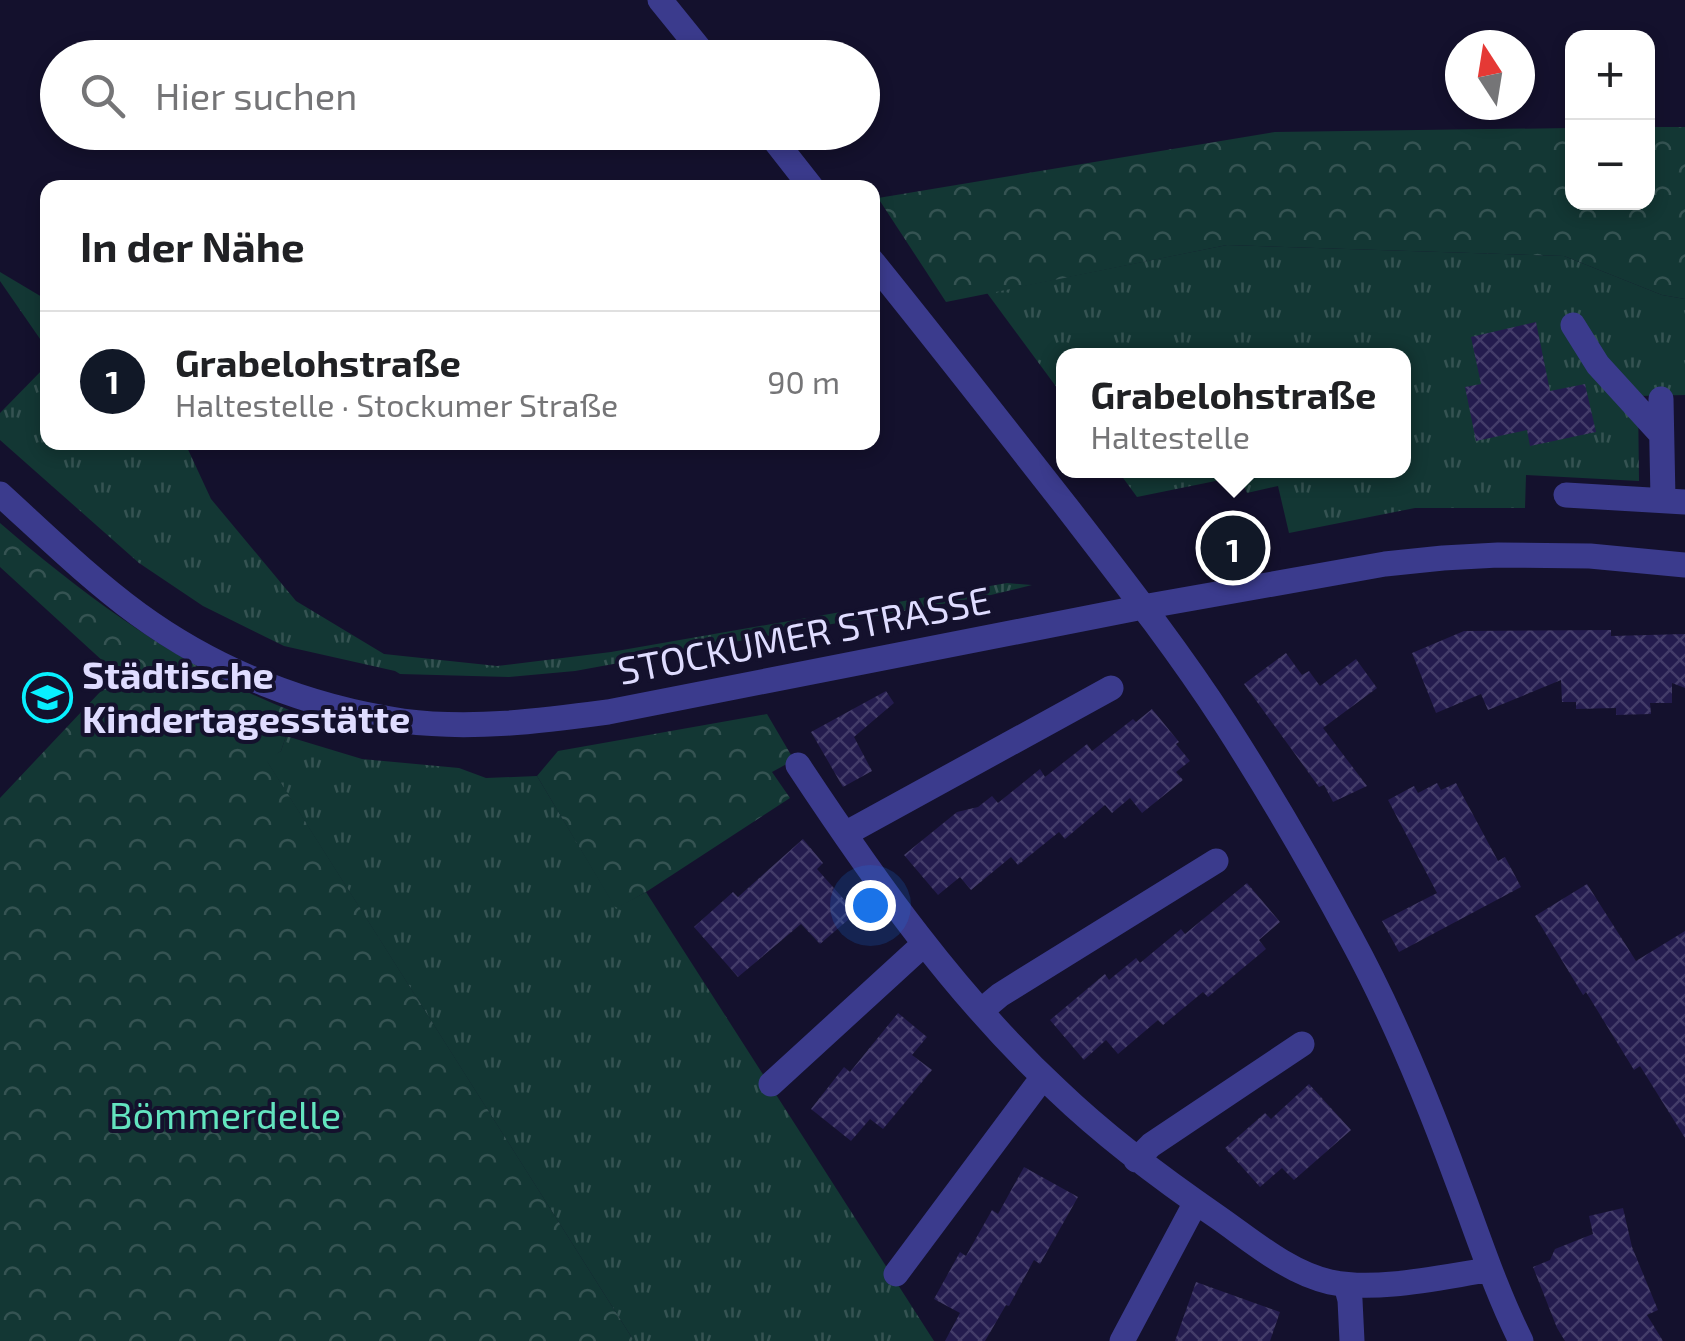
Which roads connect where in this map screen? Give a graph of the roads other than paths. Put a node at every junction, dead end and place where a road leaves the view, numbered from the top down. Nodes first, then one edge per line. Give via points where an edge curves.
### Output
1 (660, 0) edge
2 (692, 40) edge
3 (782, 150) edge
4 (806, 180) edge
5 (880, 272) edge
6 (1573, 325) dead end
7 (1660, 399) dead end
8 (1662, 434) junction
9 (0, 494) edge
10 (1566, 495) dead end
11 (1674, 500) edge
12 (1685, 564) edge
13 (1143, 607) junction
14 (1111, 688) dead end
15 (798, 765) dead end
16 (845, 834) junction
17 (1216, 862) dead end
18 (924, 944) junction
19 (982, 1010) junction
20 (1302, 1044) dead end
21 (1043, 1077) junction
22 (771, 1084) dead end
23 (1136, 1160) junction
24 (1196, 1202) junction
25 (1488, 1270) junction
26 (896, 1274) dead end
27 (1346, 1285) junction
28 (1122, 1341) edge
29 (1352, 1341) edge
30 (1521, 1341) edge

1 - 2 street
3 - 4 street
5 - 13 street
6 - 8 street via 1598,364
7 - 8 street
8 - 11 street
9 - 13 street, STOCKUMER STRASSE via 114,595 188,646 295,696 406,721 541,721 608,712
10 - 11 street
12 - 13 street, STOCKUMER STRASSE via 1590,556 1443,558
13 - 25 street via 1224,722 1352,939 1426,1098
14 - 16 street
15 - 16 street
16 - 18 street
17 - 19 street
18 - 19 street
18 - 22 street
19 - 21 street
20 - 23 street
21 - 23 street
21 - 26 street
23 - 24 street
24 - 27 street via 1308,1275
24 - 28 street
25 - 27 street
25 - 30 street
27 - 29 street

